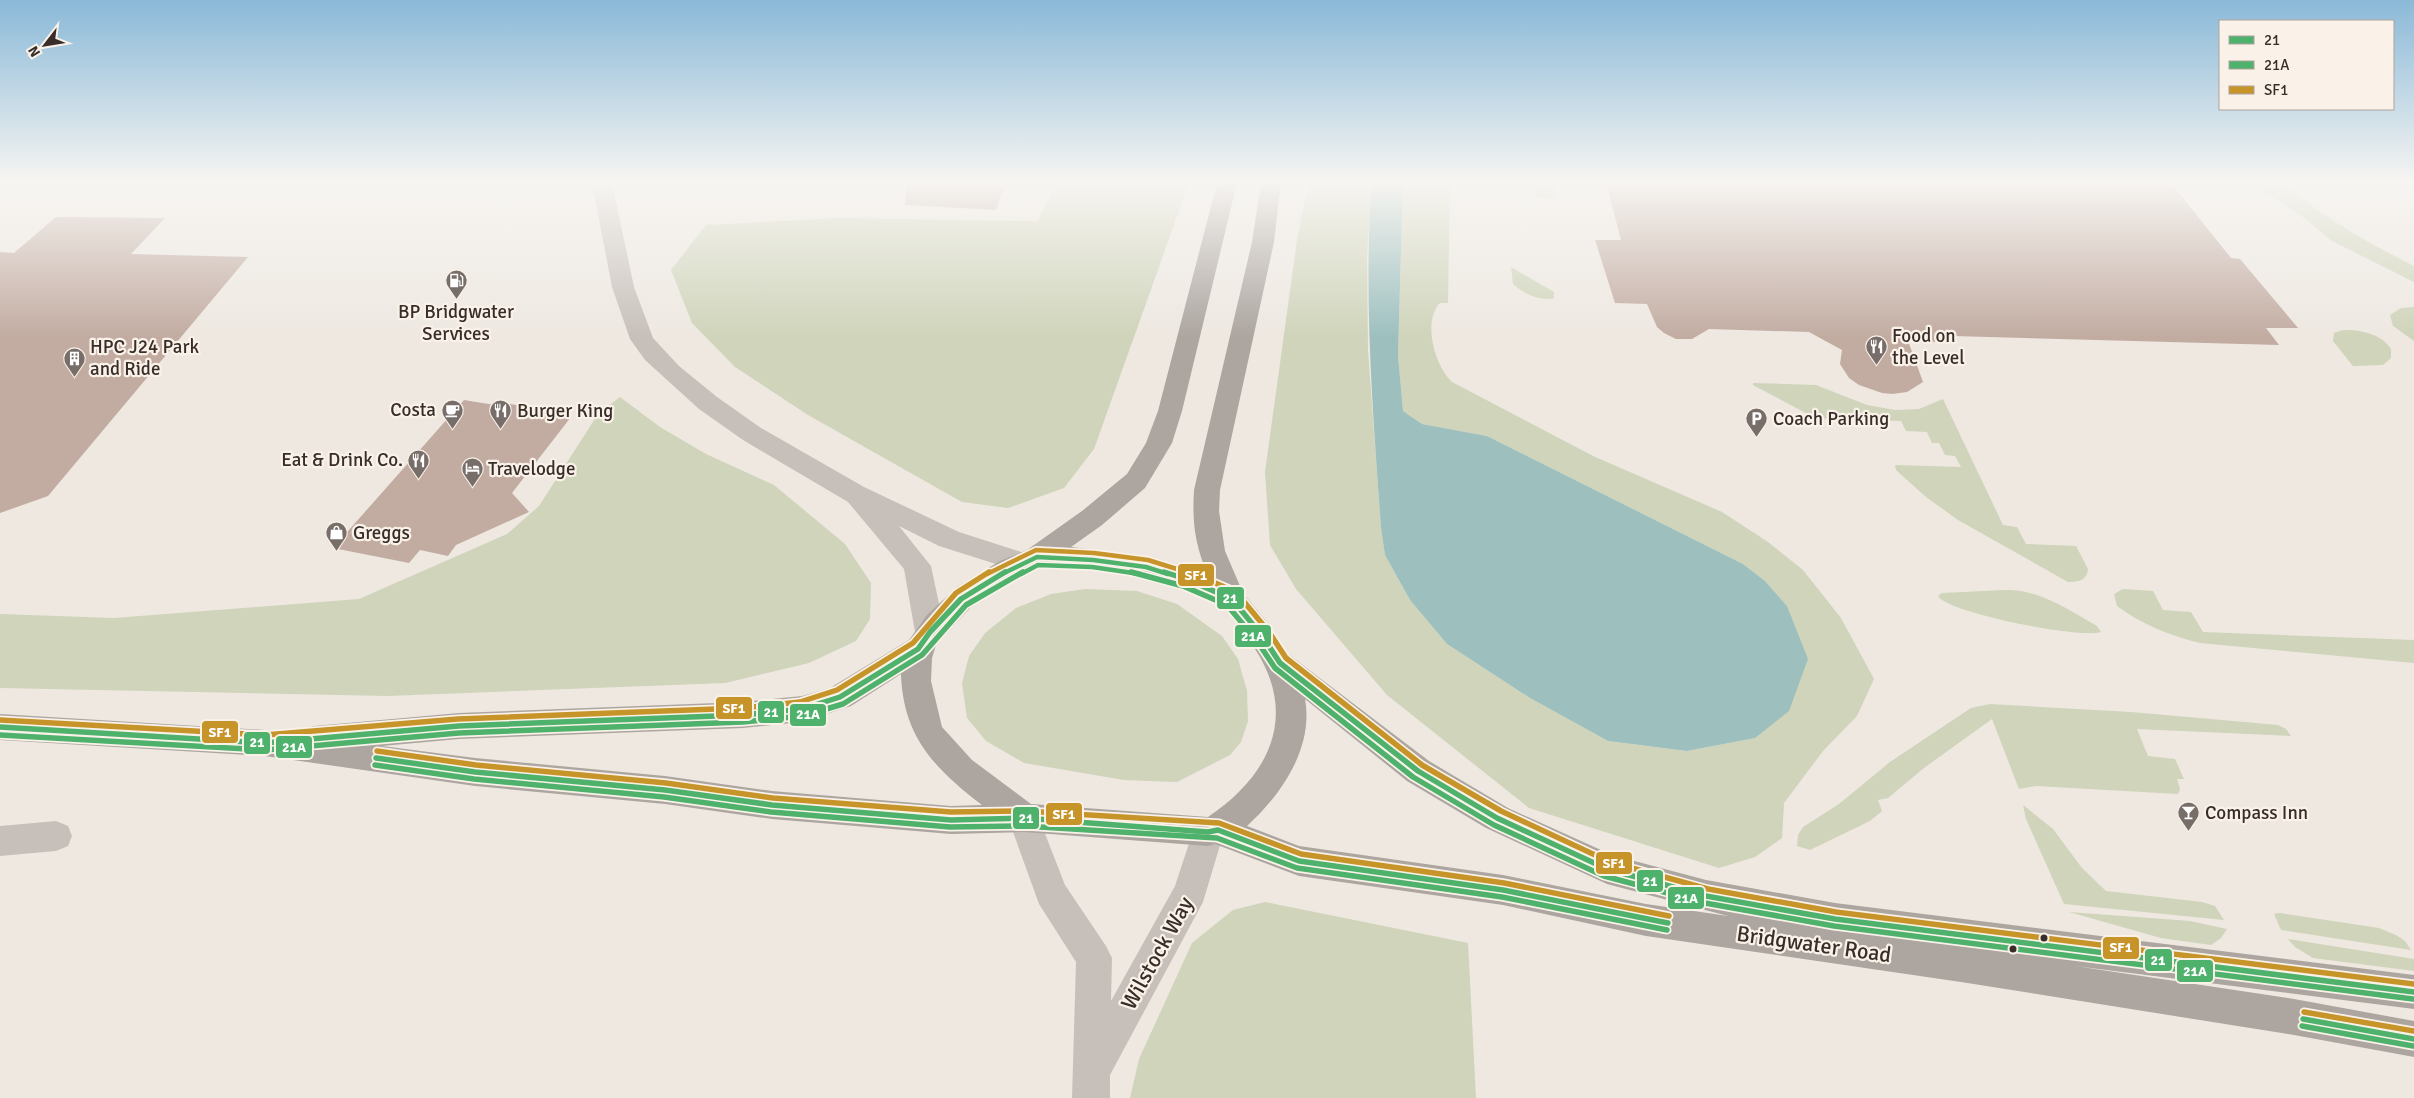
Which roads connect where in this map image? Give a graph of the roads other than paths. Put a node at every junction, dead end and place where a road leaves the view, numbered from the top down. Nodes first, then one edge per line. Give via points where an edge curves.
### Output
1 (612, 234) edge
2 (1214, 234) edge
3 (1263, 234) edge
4 (855, 494) junction
5 (1031, 560) junction
6 (1232, 599) junction
7 (924, 641) junction
8 (1280, 663) junction
9 (0, 727) edge
10 (265, 743) junction
11 (1024, 818) junction
12 (1213, 831) junction
13 (56, 836) dead end
14 (0, 840) edge
15 (2414, 992) edge
16 (2414, 1039) edge
17 (1092, 1084) edge

1 - 4 street via 623,288 642,339 653,355 708,403 744,429
2 - 5 main road via 1159,443 1136,481 1092,518
3 - 6 main road via 1207,490 1211,551
4 - 5 street via 950,539
4 - 7 street via 917,566
5 - 6 main road via 1093,560 1146,567 1186,579
5 - 7 main road via 997,576 960,600
6 - 8 main road
7 - 10 main road via 840,698 802,709 743,715 459,726
7 - 11 main road via 916,681 923,719 932,737 951,760
8 - 12 main road via 1291,703 1289,738 1282,759 1251,802
8 - 15 main road, Bridgwater Road via 1418,772 1497,818 1607,869 1706,896 1835,919
9 - 10 main road
10 - 11 main road, Bridgwater Road via 475,772 665,790 772,805 951,820
11 - 12 main road, Bridgwater Road
11 - 17 street, Wilstock Way via 1051,893 1094,958
12 - 16 main road, Bridgwater Road via 1300,861 1503,890 1646,920 2294,1017
12 - 17 street, Wilstock Way via 1192,891
13 - 14 street

